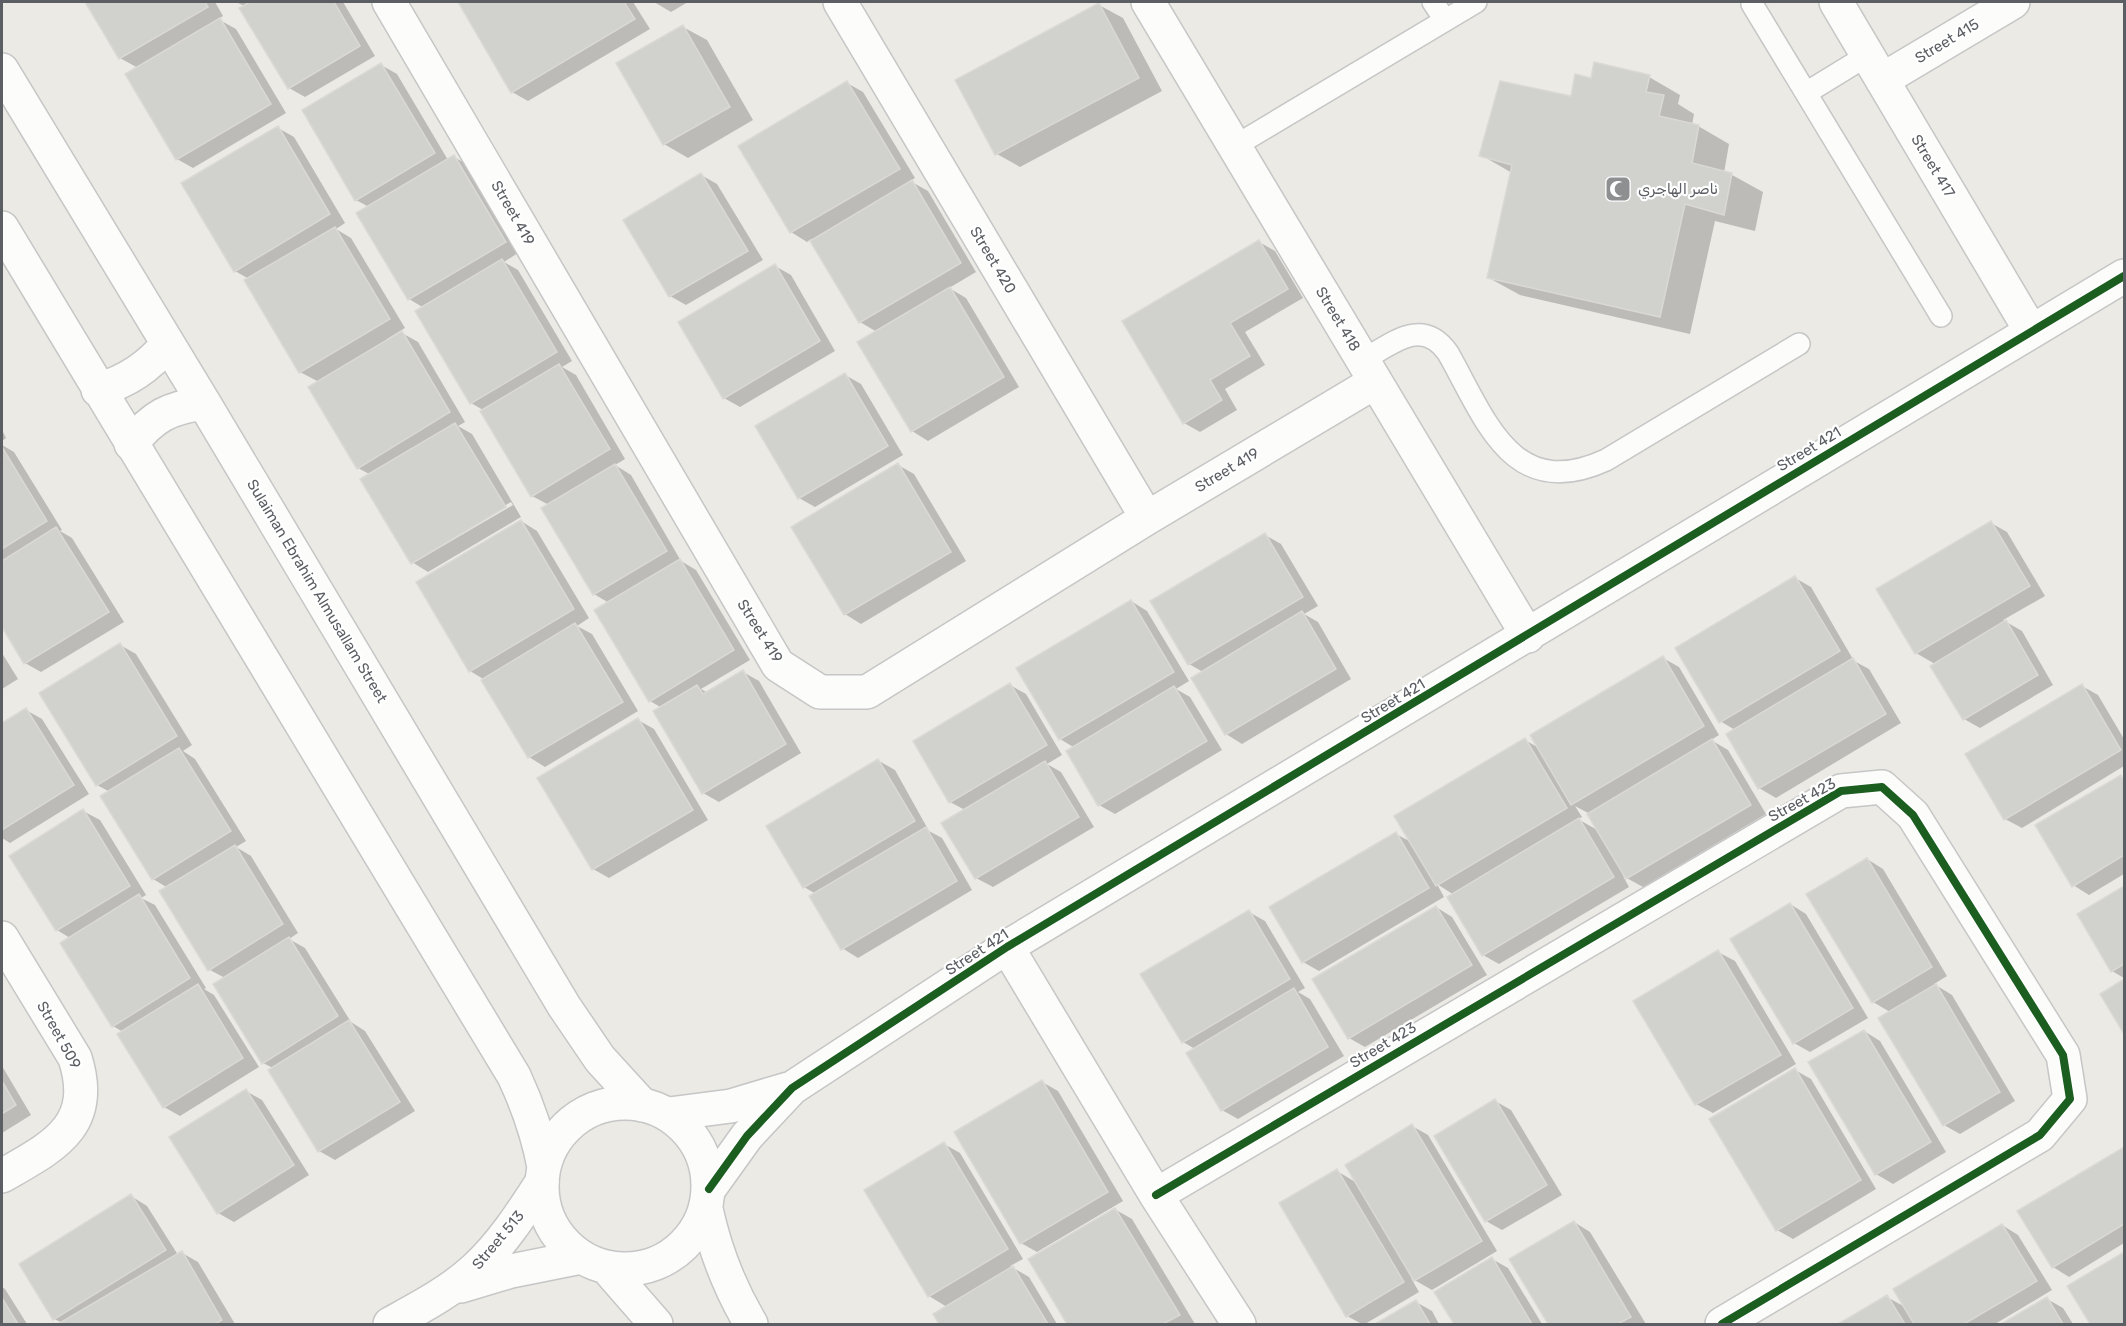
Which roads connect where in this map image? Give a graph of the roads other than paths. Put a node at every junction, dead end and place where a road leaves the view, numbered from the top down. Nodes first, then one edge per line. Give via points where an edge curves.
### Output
1 (389, 2) edge
2 (840, 2) edge
3 (1148, 2) edge
4 (1433, 2) edge
5 (1476, 2) edge
6 (1836, 2) edge
7 (2013, 2) edge
8 (1752, 4) dead end
9 (1445, 20) junction
10 (1875, 68) junction
11 (2, 70) edge
12 (1806, 93) junction
13 (1235, 146) junction
14 (2, 228) edge
15 (2124, 276) edge
16 (1941, 316) dead end
17 (2031, 331) junction
18 (168, 344) junction
19 (1799, 344) dead end
20 (1369, 371) junction
21 (98, 390) junction
22 (204, 403) junction
23 (131, 444) junction
24 (1147, 518) junction
25 (1528, 636) junction
26 (2, 938) edge
27 (1007, 947) junction
28 (792, 1088) junction
29 (655, 1110) junction
30 (543, 1174) junction
31 (2, 1176) edge
32 (1156, 1195) junction
33 (707, 1199) junction
34 (594, 1262) junction
35 (446, 1292) junction
36 (390, 1324) edge
37 (656, 1324) edge
38 (751, 1324) edge
39 (1239, 1324) edge
40 (1722, 1324) edge

1 - 24 street, Street 419 via 778,665 820,692 867,692
2 - 24 street, Street 420
3 - 13 street, Street 418
4 - 9 lane
5 - 9 lane
6 - 10 street, Street 417
7 - 10 street, Street 415
8 - 12 lane
9 - 13 lane
10 - 12 lane
10 - 17 street, Street 417
11 - 18 street, Sulaiman Ebrahim Almusallam Street
12 - 16 lane
13 - 20 street, Street 418
14 - 21 street
15 - 17 street, Street 421
17 - 25 street, Street 421
18 - 21 street via 137,374
18 - 22 street, Sulaiman Ebrahim Almusallam Street
19 - 20 lane via 1606,460 1569,473 1532,467 1501,444 1442,343 1432,337 1409,334
20 - 24 street, Street 419
20 - 25 street, Street 418
21 - 23 street
22 - 23 street via 162,414 144,427
22 - 29 street, Sulaiman Ebrahim Almusallam Street via 576,1024 600,1059
23 - 30 street via 514,1076 534,1126
25 - 27 street, Street 421
26 - 31 street, Street 509 via 75,1058 81,1090 74,1121 64,1135 53,1146
27 - 28 street, Street 421
27 - 32 street
28 - 29 street, Street 421 via 731,1106
28 - 33 street, Street 421 via 747,1136
29 - 30 street via 628,1103 600,1107 575,1119 556,1141
29 - 33 street via 690,1133 705,1159
30 - 34 street via 545,1211 559,1237
30 - 35 street, Street 513 via 499,1244
32 - 39 street
32 - 40 street, Street 423 via 1841,791 1882,787 1913,815 2063,1055 2070,1099 2040,1135
33 - 34 street via 695,1232 678,1250 657,1263 632,1269
33 - 38 street via 713,1242 724,1273
34 - 35 street, Street 513 via 511,1271
34 - 37 street
35 - 36 street, Street 513

